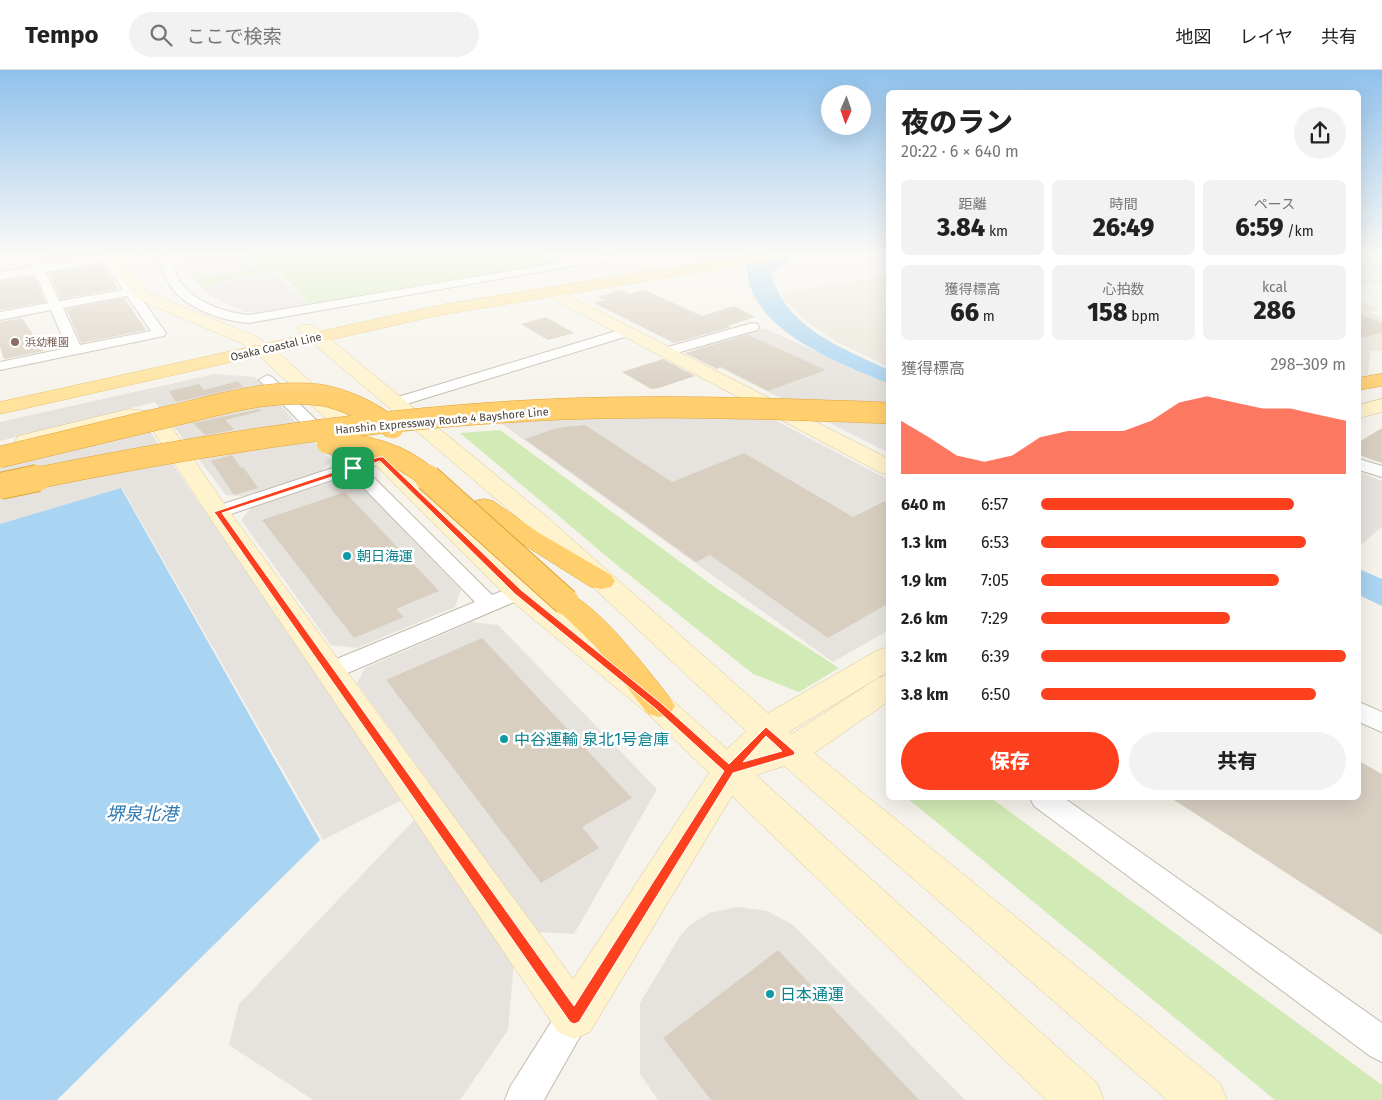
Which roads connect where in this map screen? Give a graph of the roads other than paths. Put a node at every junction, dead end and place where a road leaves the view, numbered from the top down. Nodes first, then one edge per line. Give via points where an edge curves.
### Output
1 (54, 301) edge
2 (82, 301) edge
3 (136, 301) edge
4 (153, 301) edge
5 (197, 301) edge
6 (358, 301) edge
7 (444, 301) edge
8 (495, 301) edge
9 (567, 301) edge
10 (56, 306) junction
11 (0, 316) edge
12 (752, 327) dead end
13 (626, 332) junction
14 (311, 333) junction
15 (76, 351) junction
16 (666, 352) junction
17 (260, 357) junction
18 (0, 366) edge
19 (1382, 380) edge
20 (1361, 384) edge
21 (1382, 386) edge
22 (1361, 391) edge
23 (1382, 394) edge
24 (0, 396) edge
25 (1361, 398) edge
26 (886, 402) edge
27 (394, 403) junction
28 (1382, 405) edge
29 (0, 408) edge
30 (1361, 411) edge
31 (886, 413) edge
32 (0, 447) edge
33 (0, 457) edge
34 (367, 463) junction
35 (1361, 465) edge
36 (886, 466) edge
37 (1382, 472) edge
38 (0, 474) edge
39 (0, 486) edge
40 (0, 496) edge
41 (218, 512) junction
42 (601, 581) junction
43 (518, 592) junction
44 (490, 605) junction
45 (886, 659) edge
46 (330, 671) junction
47 (886, 688) edge
48 (659, 706) junction
49 (1361, 712) edge
50 (1382, 723) edge
51 (766, 730) junction
52 (790, 752) junction
53 (730, 770) junction
54 (1047, 800) edge
55 (574, 1017) junction
56 (1382, 1044) edge
57 (523, 1100) edge
58 (1080, 1100) edge
59 (1202, 1100) edge

1 - 10 street
2 - 10 street
3 - 15 street via 159,333
4 - 17 street
5 - 6 street via 242,319
7 - 14 main road, Osaka Coastal Line
8 - 14 main road, Osaka Coastal Line
9 - 13 street
10 - 11 street
10 - 15 street
12 - 16 street
13 - 16 street
13 - 27 street
14 - 17 main road, Osaka Coastal Line
14 - 27 street
15 - 18 street
16 - 36 street
17 - 24 main road, Osaka Coastal Line
17 - 29 main road, Osaka Coastal Line
17 - 34 street
19 - 20 highway
21 - 22 street
23 - 25 highway
26 - 38 highway, Hanshin Expressway Route 4 Bayshore Line via 674,397 440,407 205,436
27 - 42 street via 538,522
28 - 30 street
31 - 39 highway, Hanshin Expressway Route 4 Bayshore Line, bridge via 671,408 446,418 313,432 206,448
32 - 41 street via 129,415 155,416
33 - 42 highway, bridge via 269,395 316,395 342,400 365,408 484,506
34 - 41 street
34 - 43 street
34 - 44 street
35 - 37 street
40 - 48 highway, bridge via 241,450 312,443 363,445 394,455 418,468 606,640
41 - 46 street
42 - 51 street
43 - 44 street
43 - 48 street
44 - 46 street
45 - 51 street
46 - 55 street
47 - 52 street
48 - 53 street
49 - 50 street
51 - 52 street
51 - 53 street
52 - 53 street
52 - 59 street
53 - 55 street
53 - 58 street
54 - 56 street
55 - 57 street

